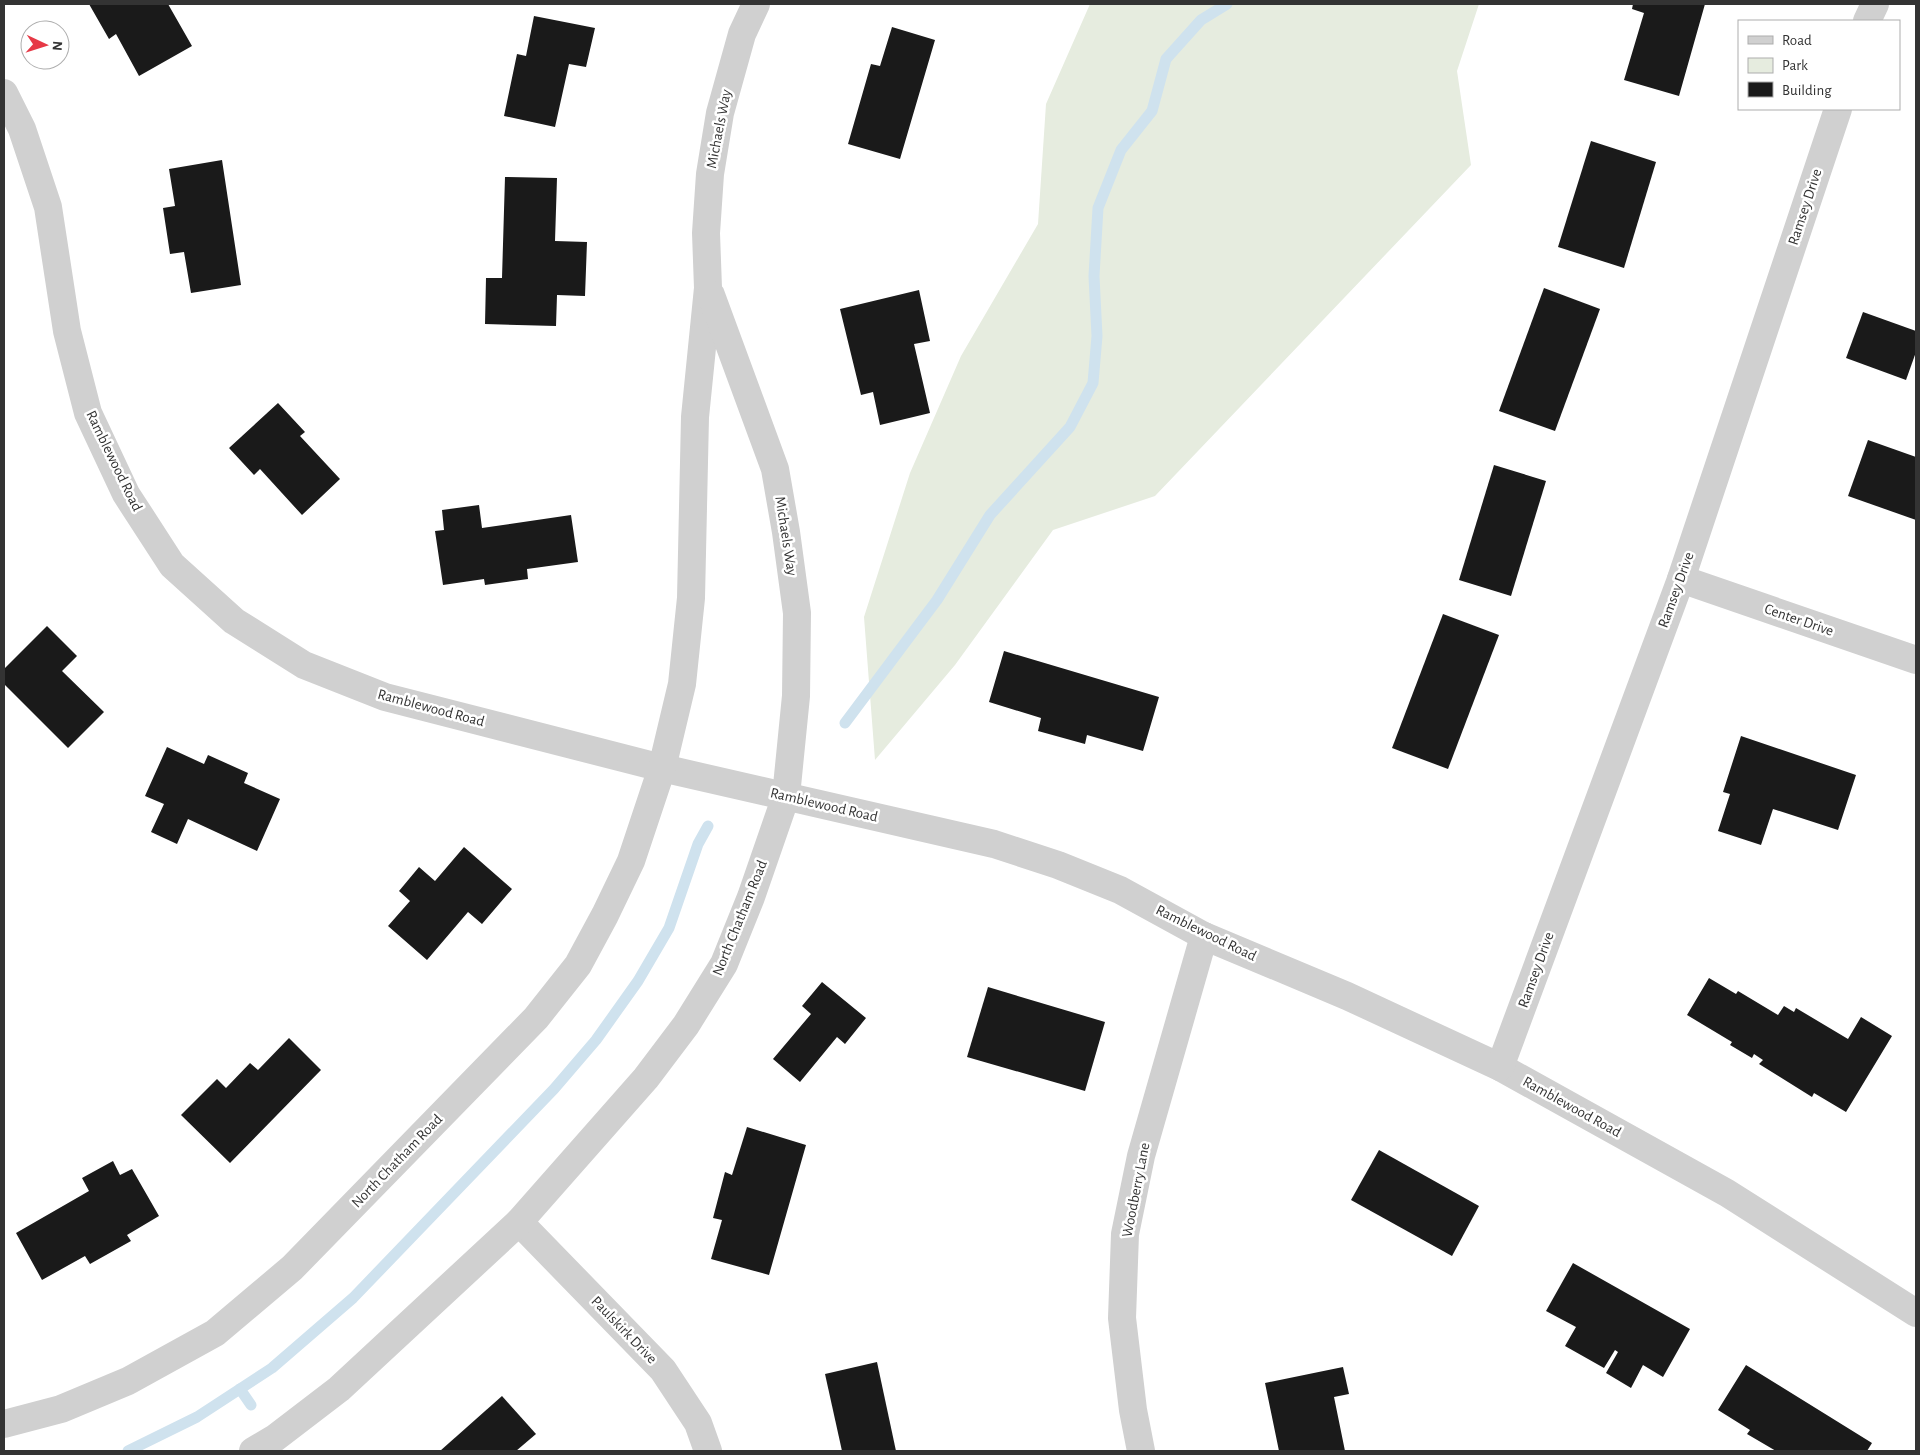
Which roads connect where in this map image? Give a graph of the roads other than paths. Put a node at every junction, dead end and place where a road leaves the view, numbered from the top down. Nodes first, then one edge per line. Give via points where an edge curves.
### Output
1 (756, 4) edge
2 (1875, 4) edge
3 (1867, 20) edge
4 (4, 93) edge
5 (1838, 110) edge
6 (708, 288) junction
7 (1681, 579) junction
8 (1916, 660) edge
9 (662, 768) junction
10 (786, 796) junction
11 (1204, 936) junction
12 (1500, 1067) junction
13 (520, 1222) junction
14 (1916, 1313) edge
15 (4, 1424) edge
16 (253, 1451) edge
17 (708, 1451) edge
18 (1141, 1451) edge

1 - 6 street, Michaels Way via 742,34 720,113 706,223
2 - 3 street
4 - 9 street, Ramblewood Road via 22,129 48,207 67,331 88,413 126,494 172,566 234,621 304,665 385,697
5 - 7 street, Ramsey Drive
6 - 9 street, Michaels Way via 695,417 691,598 682,684
6 - 10 street, Michaels Way via 775,470 786,532 797,613 796,696
7 - 8 street, Center Drive
7 - 12 street, Ramsey Drive
9 - 10 street, Ramblewood Road
9 - 15 street, North Chatham Road via 631,861 578,965 536,1018 292,1268 215,1333 128,1380 61,1409
10 - 11 street, Ramblewood Road via 994,844 1058,865 1120,890
10 - 13 street, North Chatham Road via 724,964 686,1025 646,1078
11 - 12 street, Ramblewood Road via 1347,996
11 - 18 street, Woodberry Lane via 1141,1156 1125,1234 1122,1318
12 - 14 street, Ramblewood Road via 1728,1193
13 - 16 street, North Chatham Road via 339,1389 276,1438
13 - 17 street, Paulskirk Drive via 663,1370 698,1423

